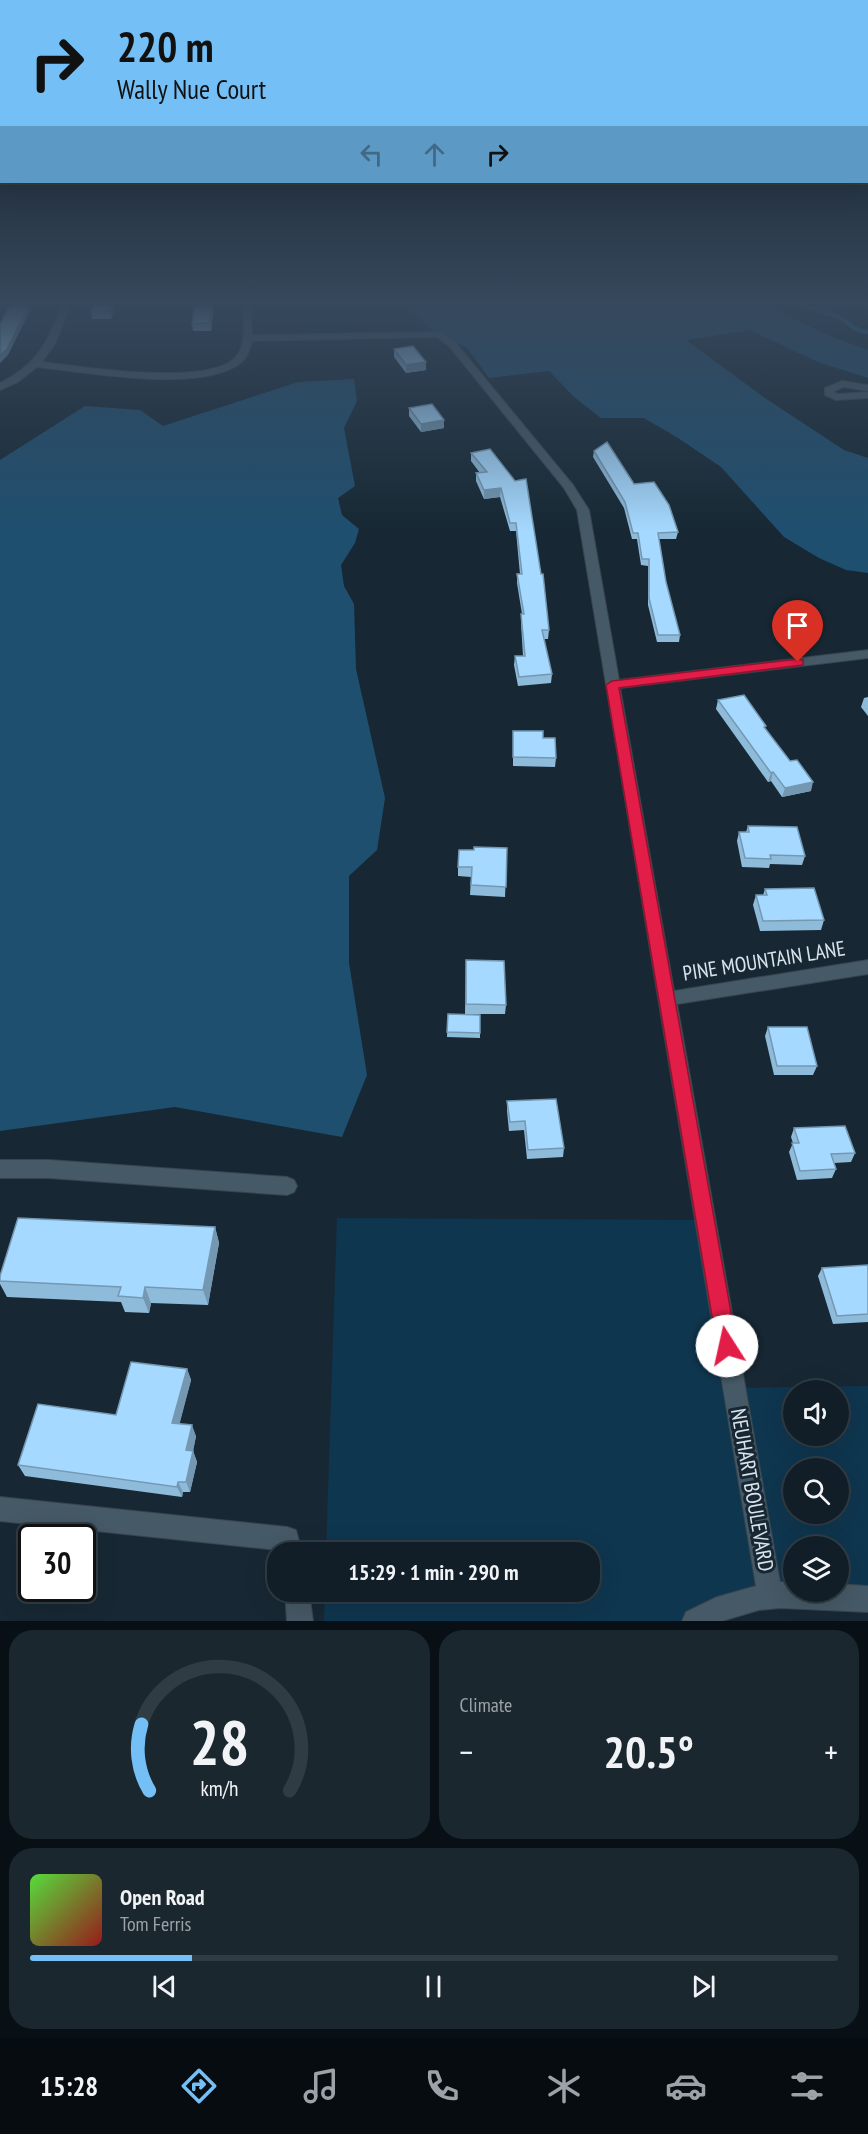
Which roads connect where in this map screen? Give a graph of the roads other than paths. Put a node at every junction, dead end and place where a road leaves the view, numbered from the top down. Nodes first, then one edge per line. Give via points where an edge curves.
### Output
1 (482, 381) edge
2 (868, 388) edge
3 (868, 395) edge
4 (868, 654) edge
5 (612, 685) junction
6 (868, 968) edge
7 (666, 999) junction
8 (0, 1169) edge
9 (287, 1186) dead end
10 (0, 1509) edge
11 (288, 1542) edge
12 (770, 1595) junction
13 (868, 1599) edge
14 (298, 1602) edge
15 (300, 1621) edge
16 (695, 1621) edge

1 - 5 street, NEUHART BOULEVARD via 583,510
2 - 3 street via 842,384 828,393 836,397
4 - 5 street
5 - 7 street, NEUHART BOULEVARD
6 - 7 street, PINE MOUNTAIN LANE
7 - 12 street, NEUHART BOULEVARD
8 - 9 street
10 - 11 street
12 - 13 street via 801,1593
12 - 16 street
14 - 15 street

